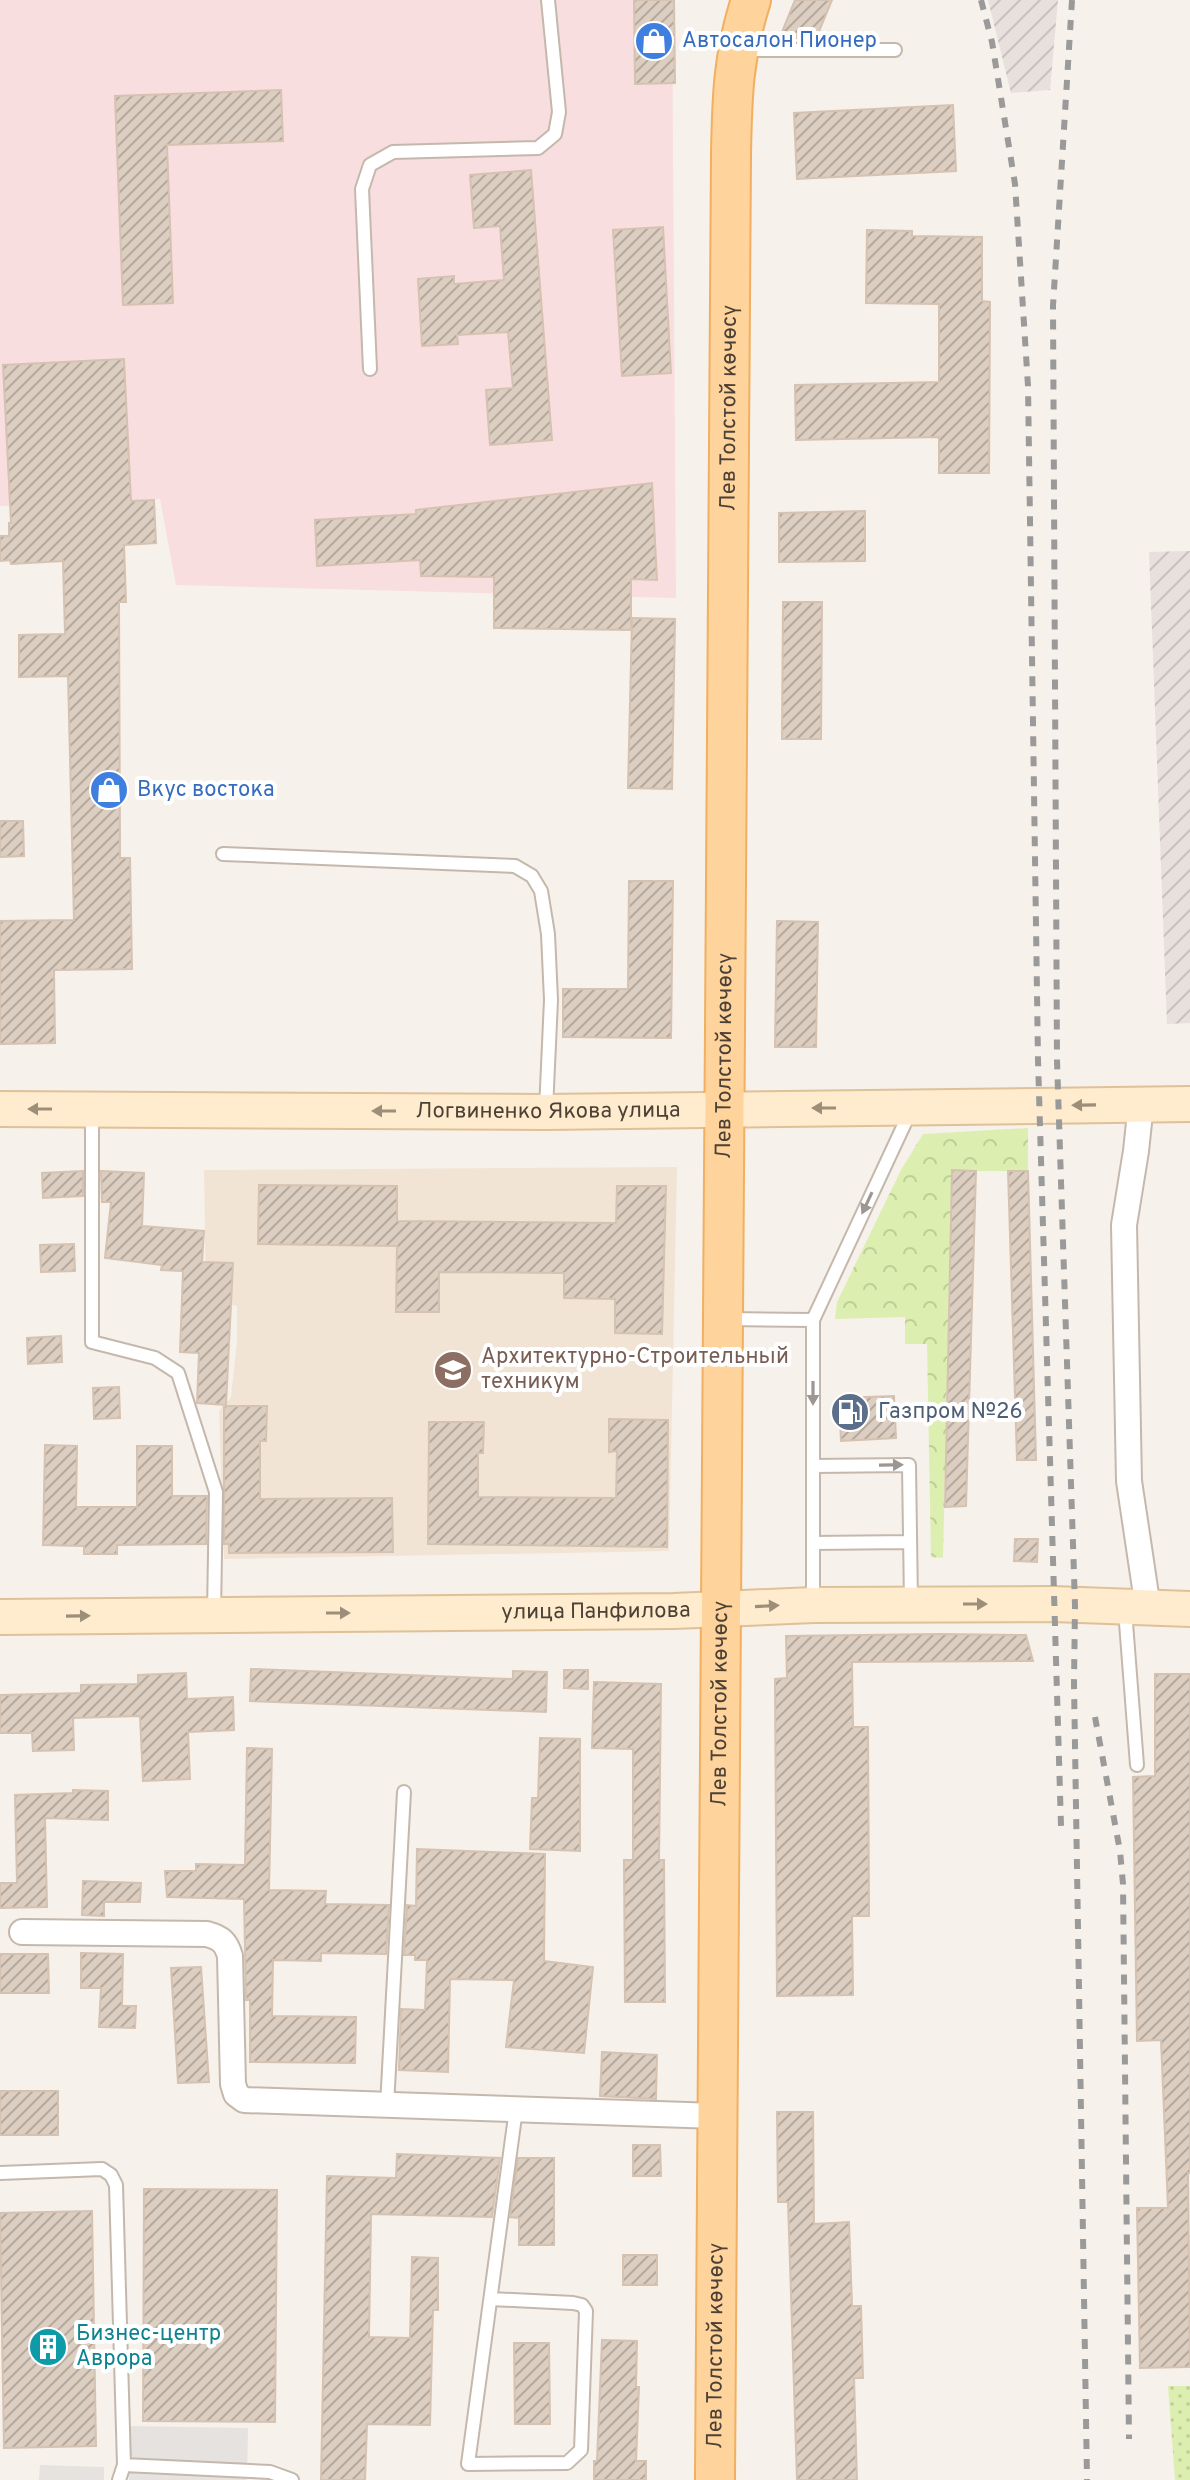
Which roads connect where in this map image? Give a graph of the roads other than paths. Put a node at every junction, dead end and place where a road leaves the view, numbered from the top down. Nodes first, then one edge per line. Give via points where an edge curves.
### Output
1 (548, 0) edge
2 (751, 0) edge
3 (736, 50) junction
4 (895, 50) dead end
5 (370, 369) dead end
6 (223, 854) dead end
7 (1141, 1104) junction
8 (1190, 1104) edge
9 (912, 1107) junction
10 (0, 1109) edge
11 (92, 1109) junction
12 (723, 1109) junction
13 (546, 1112) junction
14 (722, 1319) junction
15 (813, 1320) junction
16 (813, 1466) junction
17 (910, 1542) junction
18 (813, 1543) junction
19 (813, 1605) junction
20 (911, 1605) junction
21 (1136, 1607) junction
22 (1190, 1609) edge
23 (721, 1610) junction
24 (214, 1614) junction
25 (0, 1617) edge
26 (1137, 1765) dead end
27 (404, 1792) dead end
28 (22, 1932) dead end
29 (387, 2106) junction
30 (516, 2109) junction
31 (717, 2116) junction
32 (0, 2173) edge
33 (491, 2299) junction
34 (468, 2464) junction
35 (124, 2465) junction
36 (225, 2475) edge
37 (119, 2480) edge
38 (292, 2480) edge
39 (467, 2480) edge
40 (715, 2480) edge

1 - 5 lane via 559,112 555,134 538,148 393,152 370,165 362,189
2 - 3 main road, Лев Толстой көчөсү
3 - 4 lane
3 - 12 main road, Лев Толстой көчөсү
6 - 13 lane via 515,866 532,876 541,891 548,947
7 - 8 street, Логвиненко Якова улица
7 -> 9 street, Логвиненко Якова улица
7 - 21 street via 1124,1225
9 -> 12 street, Логвиненко Якова улица
9 -> 15 lane
11 -> 10 street, Логвиненко Якова улица
13 -> 11 street, Логвиненко Якова улица
11 - 24 lane via 92,1342 155,1358 178,1373 216,1492
12 - 13 street, Логвиненко Якова улица
12 - 14 main road, Лев Толстой көчөсү
14 - 15 lane
14 - 23 main road, Лев Толстой көчөсү
15 -> 16 lane
16 -> 17 lane via 909,1465
16 - 18 lane
17 - 18 lane
17 - 20 lane
18 - 19 lane
19 - 20 street, улица Панфилова
23 -> 19 street, улица Панфилова
20 -> 21 street, улица Панфилова
21 - 22 street, улица Панфилова
21 - 26 lane
24 -> 23 street, улица Панфилова
23 - 31 main road, Лев Толстой көчөсү
25 -> 24 street, улица Панфилова
27 - 29 lane
28 - 29 street via 218,1937 230,1956 236,2094 256,2102
29 - 30 street
30 - 31 street
30 - 33 lane
31 - 40 main road, Лев Толстой көчөсү
32 - 35 lane via 102,2169 116,2185
33 - 34 lane
33 - 34 lane via 573,2303 586,2311 581,2450 567,2463
34 - 39 lane
35 - 36 lane
35 - 37 lane
36 - 38 lane via 270,2472

